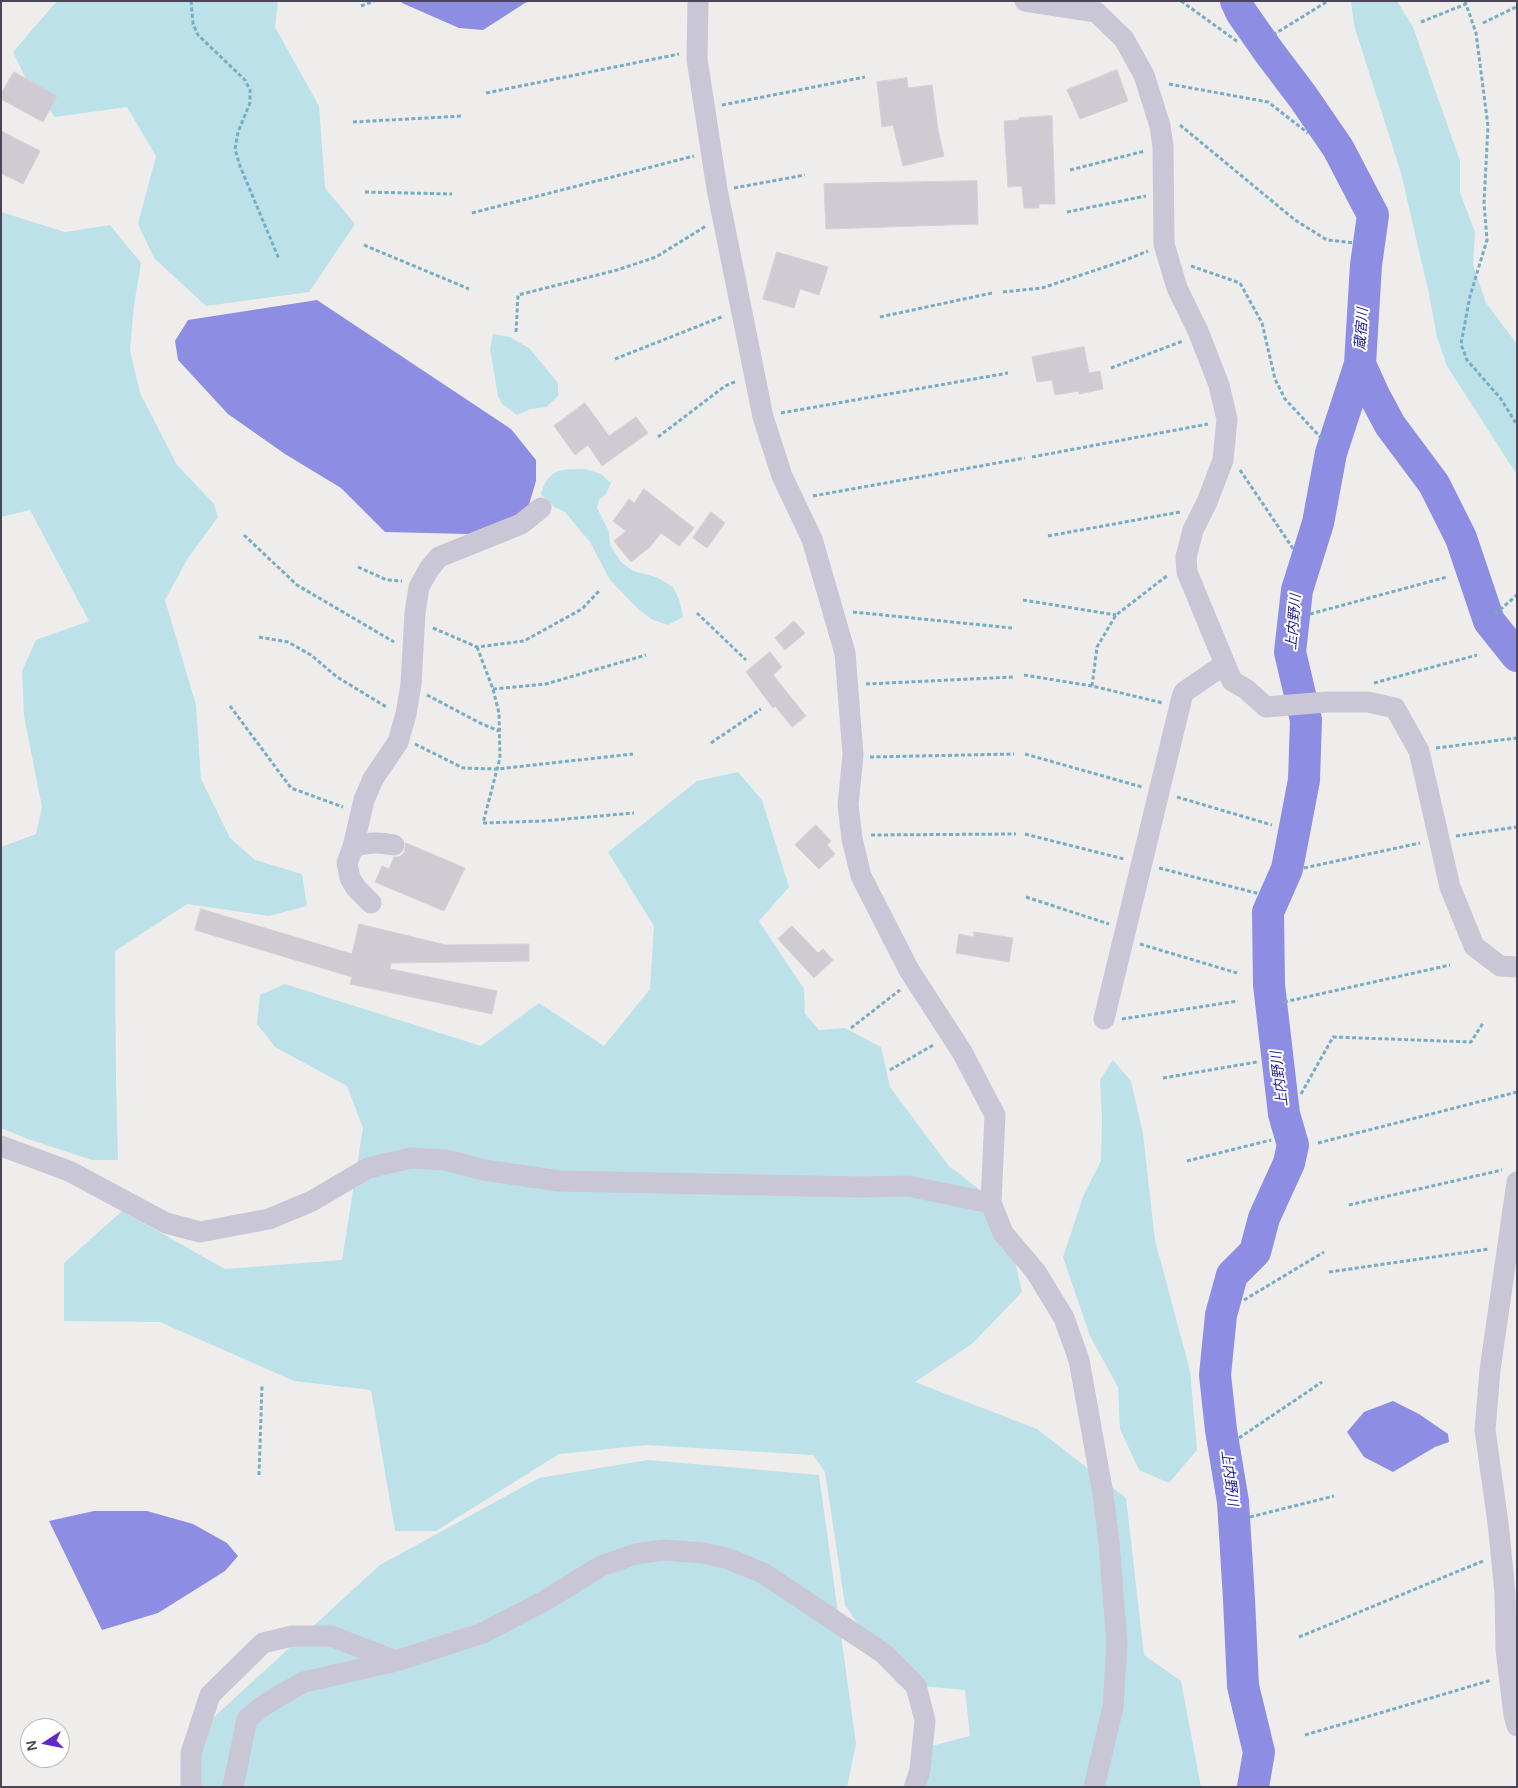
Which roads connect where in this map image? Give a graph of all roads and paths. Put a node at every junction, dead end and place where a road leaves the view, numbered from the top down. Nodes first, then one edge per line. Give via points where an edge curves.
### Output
1 (191, 1) edge
2 (374, 1) edge
3 (698, 1) edge
4 (1026, 1) edge
5 (1181, 1) edge
6 (1328, 1) edge
7 (1466, 2) edge
8 (362, 6) dead end
9 (1516, 7) edge
10 (1421, 22) dead end
11 (1483, 23) dead end
12 (1273, 35) dead end
13 (1238, 42) dead end
14 (685, 52) dead end
15 (865, 77) dead end
16 (1169, 84) dead end
17 (486, 93) dead end
18 (714, 107) dead end
19 (463, 116) dead end
20 (1174, 119) dead end
21 (353, 122) dead end
22 (1308, 133) dead end
23 (1150, 149) dead end
24 (699, 154) dead end
25 (1070, 170) dead end
26 (805, 175) dead end
27 (726, 189) dead end
28 (366, 192) dead end
29 (452, 194) dead end
30 (1151, 195) dead end
31 (1067, 212) dead end
32 (472, 213) dead end
33 (710, 224) dead end
34 (1355, 243) dead end
35 (364, 246) dead end
36 (1154, 249) dead end
37 (280, 259) dead end
38 (1190, 266) dead end
39 (469, 290) dead end
40 (1003, 292) dead end
41 (992, 293) dead end
42 (731, 313) dead end
43 (880, 317) dead end
44 (516, 332) dead end
45 (1192, 338) dead end
46 (615, 359) dead end
47 (1111, 368) dead end
48 (1008, 373) dead end
49 (739, 380) dead end
50 (773, 414) dead end
51 (1213, 423) dead end
52 (1517, 425) edge
53 (658, 437) dead end
54 (1324, 441) dead end
55 (1032, 456) dead end
56 (1025, 458) dead end
57 (1240, 469) dead end
58 (805, 498) dead end
59 (541, 508) dead end
60 (1186, 511) dead end
61 (244, 535) dead end
62 (1048, 536) dead end
63 (1294, 550) dead end
64 (358, 567) dead end
65 (1170, 574) dead end
66 (1446, 578) dead end
67 (404, 582) dead end
68 (599, 591) dead end
69 (1517, 595) edge
70 (1023, 600) dead end
71 (845, 611) dead end
72 (698, 613) dead end
73 (1310, 614) dead end
74 (1495, 614) dead end
75 (1116, 615) junction
76 (432, 627) dead end
77 (1012, 628) dead end
78 (258, 637) dead end
79 (395, 642) dead end
80 (477, 647) junction
81 (646, 655) dead end
82 (1477, 656) dead end
83 (746, 660) dead end
84 (1225, 664) junction
85 (1024, 675) dead end
86 (1013, 677) dead end
87 (865, 684) dead end
88 (1371, 684) dead end
89 (1092, 686) junction
90 (493, 689) junction
91 (427, 695) dead end
92 (1172, 705) dead end
93 (230, 706) dead end
94 (762, 708) dead end
95 (390, 709) dead end
96 (499, 731) junction
97 (1517, 738) edge
98 (411, 741) dead end
99 (711, 743) dead end
100 (1428, 749) dead end
101 (633, 754) dead end
102 (1014, 754) dead end
103 (1025, 754) dead end
104 (862, 758) dead end
105 (497, 769) junction
106 (1151, 789) dead end
107 (1169, 794) dead end
108 (344, 807) dead end
109 (634, 813) dead end
110 (1272, 825) dead end
111 (1517, 827) edge
112 (1016, 834) dead end
113 (1025, 834) dead end
114 (866, 835) dead end
115 (1448, 838) dead end
116 (1421, 843) dead end
117 (394, 845) dead end
118 (353, 847) junction
119 (1125, 859) dead end
120 (1151, 866) dead end
121 (1304, 868) dead end
122 (1260, 894) dead end
123 (1026, 897) dead end
124 (371, 903) dead end
125 (1117, 927) dead end
126 (1132, 941) dead end
127 (1450, 965) dead end
128 (1517, 967) edge
129 (1237, 973) dead end
130 (908, 984) dead end
131 (1238, 1002) dead end
132 (1284, 1002) dead end
133 (1110, 1019) joint
134 (1483, 1023) dead end
135 (852, 1028) dead end
136 (943, 1040) dead end
137 (1257, 1062) dead end
138 (890, 1070) dead end
139 (1163, 1078) dead end
140 (1517, 1092) edge
141 (1301, 1094) dead end
142 (1271, 1140) dead end
143 (1318, 1143) dead end
144 (1, 1146) edge
145 (1187, 1161) dead end
146 (1514, 1175) edge
147 (991, 1203) junction
148 (1349, 1204) dead end
149 (1495, 1248) dead end
150 (1324, 1252) dead end
151 (1328, 1272) dead end
152 (1244, 1300) dead end
153 (1322, 1382) dead end
154 (262, 1386) dead end
155 (1239, 1438) dead end
156 (259, 1475) dead end
157 (1334, 1496) dead end
158 (1250, 1517) dead end
159 (1491, 1557) dead end
160 (1299, 1637) dead end
161 (396, 1661) junction
162 (1498, 1678) dead end
163 (1517, 1726) edge
164 (1305, 1735) dead end
165 (191, 1787) edge
166 (233, 1787) edge
167 (915, 1787) edge
168 (1094, 1787) edge

1 - 37 path via 192,24 198,35 245,80 250,90 250,103 235,149
2 - 8 path
3 - 147 street via 698,59 717,189 763,417 782,476 812,539 845,653 853,755 848,805 854,849 861,876 909,970 962,1052 995,1115
4 - 84 street via 1096,12 1128,46 1144,75 1160,126 1164,244 1177,288 1219,385 1227,419 1223,460 1193,530 1186,557 1187,572
5 - 13 path
6 - 12 path
7 - 10 path
7 - 52 path via 1476,33 1488,126 1484,203 1487,240 1470,296 1461,344 1467,360 1501,399
9 - 11 path
14 - 17 path
15 - 18 path
16 - 22 path via 1268,102
19 - 21 path
20 - 34 path via 1295,220 1327,240
23 - 25 path
24 - 32 path
26 - 27 path
28 - 29 path
30 - 31 path
33 - 44 path via 656,257 518,295
35 - 39 path
36 - 40 path via 1068,281 1030,290
38 - 54 path via 1240,283 1262,323 1275,379 1285,399
41 - 43 path
42 - 46 path
45 - 47 path
48 - 50 path
49 - 53 path via 726,386
51 - 55 path
56 - 58 path
57 - 63 path
59 - 118 street via 520,524 439,556 429,569 420,587 415,613 406,714 398,742 373,779 364,800
60 - 62 path
61 - 79 path via 297,585
64 - 67 path via 387,580
65 - 75 path
66 - 73 path
68 - 80 path via 582,609 524,641
69 - 74 path
70 - 75 path
71 - 77 path
72 - 83 path
75 - 89 path via 1097,647
76 - 80 path
78 - 95 path via 288,642 311,655 337,678
80 - 90 path
81 - 90 path via 546,684
82 - 88 path
84 - 128 street via 1232,681 1266,707 1368,702 1395,708 1418,751 1450,886 1474,946 1500,966
84 - 133 street via 1184,692 1182,697
85 - 89 path
86 - 87 path
89 - 92 path
90 - 96 path via 499,713
91 - 96 path
93 - 108 path via 292,788
94 - 99 path
96 - 105 path
97 - 100 path
98 - 105 path via 463,768
101 - 105 path
102 - 104 path
103 - 106 path
105 - 109 path via 483,823
107 - 110 path
111 - 115 path
112 - 114 path
113 - 119 path
116 - 121 path
117 - 118 street via 381,842
118 - 124 street via 347,863 350,878
120 - 122 path
123 - 125 path
126 - 129 path
127 - 132 path
130 - 135 path
131 - 133 path
134 - 141 path via 1471,1042 1333,1037
136 - 138 path
137 - 139 path
140 - 143 path
142 - 145 path
144 - 147 street via 69,1171 166,1223 200,1232 269,1219 312,1201 368,1168 411,1158 446,1160 484,1170 559,1181 908,1186
146 - 148 path
146 - 163 street via 1485,1430 1498,1523 1505,1593 1506,1649
147 - 168 street via 1002,1233 1036,1272 1064,1318 1079,1360 1103,1494 1117,1644 1113,1707
149 - 151 path
150 - 152 path
153 - 155 path
154 - 156 path
157 - 158 path
159 - 160 path
161 - 165 street via 332,1636 292,1636 263,1643 210,1695 192,1754
161 - 166 street via 304,1682 260,1708 247,1719
161 - 167 street via 483,1633 601,1566 636,1554 664,1550 726,1558 763,1573 883,1652 916,1686 924,1720 920,1770
162 - 164 path

